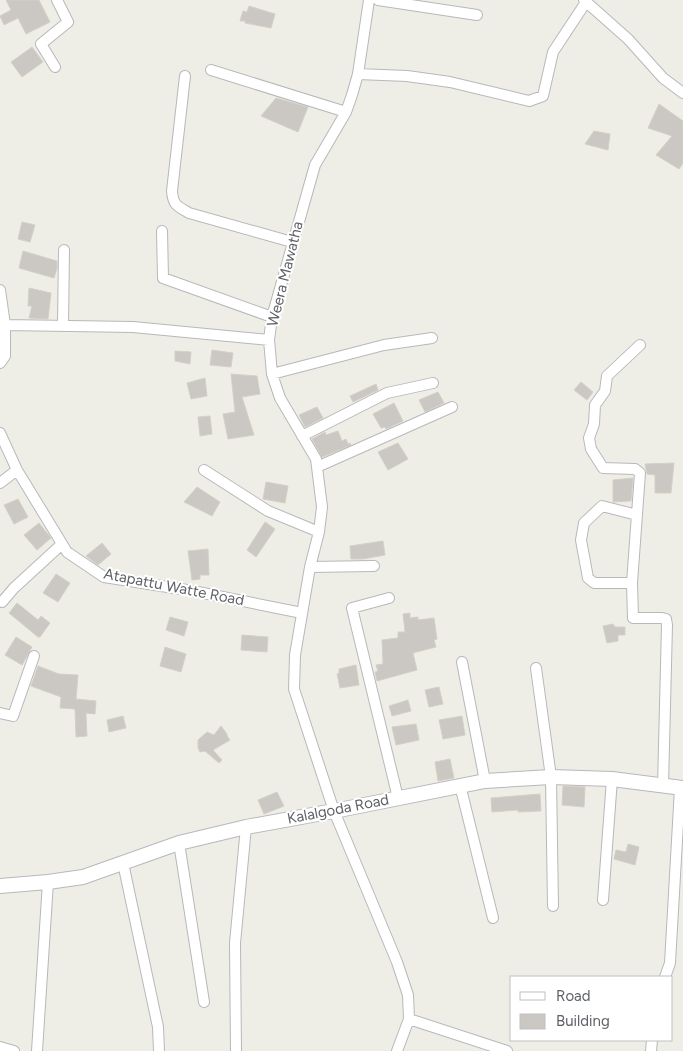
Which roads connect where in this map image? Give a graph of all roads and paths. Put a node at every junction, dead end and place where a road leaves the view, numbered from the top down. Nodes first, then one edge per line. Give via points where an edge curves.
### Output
1 (57, 0) edge
2 (370, 0) edge
3 (378, 0) edge
4 (585, 1) edge
5 (477, 14) dead end
6 (55, 67) dead end
7 (211, 70) dead end
8 (358, 74) junction
9 (185, 76) dead end
10 (683, 93) edge
11 (346, 112) junction
12 (162, 231) dead end
13 (292, 242) junction
14 (64, 250) dead end
15 (0, 290) edge
16 (272, 317) junction
17 (63, 325) junction
18 (5, 326) junction
19 (432, 338) dead end
20 (269, 340) junction
21 (640, 345) dead end
22 (0, 363) edge
23 (272, 374) junction
24 (433, 383) dead end
25 (452, 407) dead end
26 (0, 433) edge
27 (302, 436) junction
28 (317, 467) junction
29 (17, 470) junction
30 (204, 470) dead end
31 (0, 483) edge
32 (637, 515) junction
33 (319, 532) junction
34 (62, 544) junction
35 (374, 566) dead end
36 (310, 567) junction
37 (632, 583) junction
38 (389, 598) dead end
39 (2, 602) dead end
40 (302, 613) junction
41 (34, 656) dead end
42 (462, 662) dead end
43 (536, 668) dead end
44 (0, 713) edge
45 (551, 777) junction
46 (612, 779) junction
47 (485, 781) junction
48 (460, 785) junction
49 (663, 786) junction
50 (681, 788) edge
51 (398, 798) junction
52 (334, 811) junction
53 (246, 827) junction
54 (179, 843) junction
55 (123, 864) junction
56 (48, 882) junction
57 (0, 886) edge
58 (603, 900) dead end
59 (553, 906) dead end
60 (493, 918) dead end
61 (666, 976) edge
62 (204, 1002) dead end
63 (409, 1019) junction
64 (37, 1051) edge
65 (160, 1051) edge
66 (236, 1051) edge
67 (397, 1051) edge
68 (507, 1051) edge

1 - 6 street via 68,22 41,44
2 - 8 street, Weera Mawatha
3 - 5 street
4 - 8 street via 553,52 544,96 529,101 450,82
4 - 10 street via 628,39 663,78
7 - 11 street
8 - 11 street, Weera Mawatha
9 - 13 street via 173,201 189,213
11 - 13 street, Weera Mawatha via 315,165
12 - 16 street via 162,278
13 - 16 street, Weera Mawatha
14 - 17 street
15 - 18 street
16 - 20 street, Weera Mawatha
17 - 18 street
17 - 20 street via 133,327
18 - 22 street via 5,356
19 - 23 street via 384,345
20 - 23 street, Weera Mawatha
21 - 32 street via 607,376 605,391 595,406 589,438 591,449 604,468 640,473
23 - 27 street, Weera Mawatha via 280,398
24 - 27 street via 387,393
25 - 28 street
26 - 29 street, Atapattu Watte Road
27 - 28 street, Weera Mawatha via 316,459
28 - 33 street, Weera Mawatha via 322,507
29 - 31 street
29 - 34 street, Atapattu Watte Road
30 - 33 street via 268,511
32 - 37 street
32 - 37 street via 602,506 584,523 581,540 588,578 594,582
33 - 36 street, Weera Mawatha
34 - 39 street
34 - 40 street, Atapattu Watte Road via 67,552 104,577
35 - 36 street
36 - 40 street, Weera Mawatha
37 - 49 street via 634,618 662,618 666,619 667,625
38 - 51 street via 352,608
40 - 52 street, Weera Mawatha via 295,655 294,689
41 - 44 street via 13,716
42 - 47 street
43 - 45 street
45 - 46 street, Kalalgoda Road
45 - 47 street, Kalalgoda Road
45 - 59 street
46 - 49 street, Kalalgoda Road
46 - 58 street
47 - 48 street, Kalalgoda Road
48 - 51 street, Kalalgoda Road
48 - 60 street
49 - 50 street, Kalalgoda Road
50 - 61 street via 670,963
51 - 52 street, Kalalgoda Road
52 - 53 street, Kalalgoda Road
52 - 63 street, Weera Mawatha via 397,962 408,995
53 - 54 street, Kalalgoda Road
53 - 66 street via 235,943
54 - 55 street, Kalalgoda Road
54 - 62 street
55 - 56 street, Kalalgoda Road via 83,877
55 - 65 street via 158,1028
56 - 57 street, Kalalgoda Road
56 - 64 street
63 - 67 street
63 - 68 street

